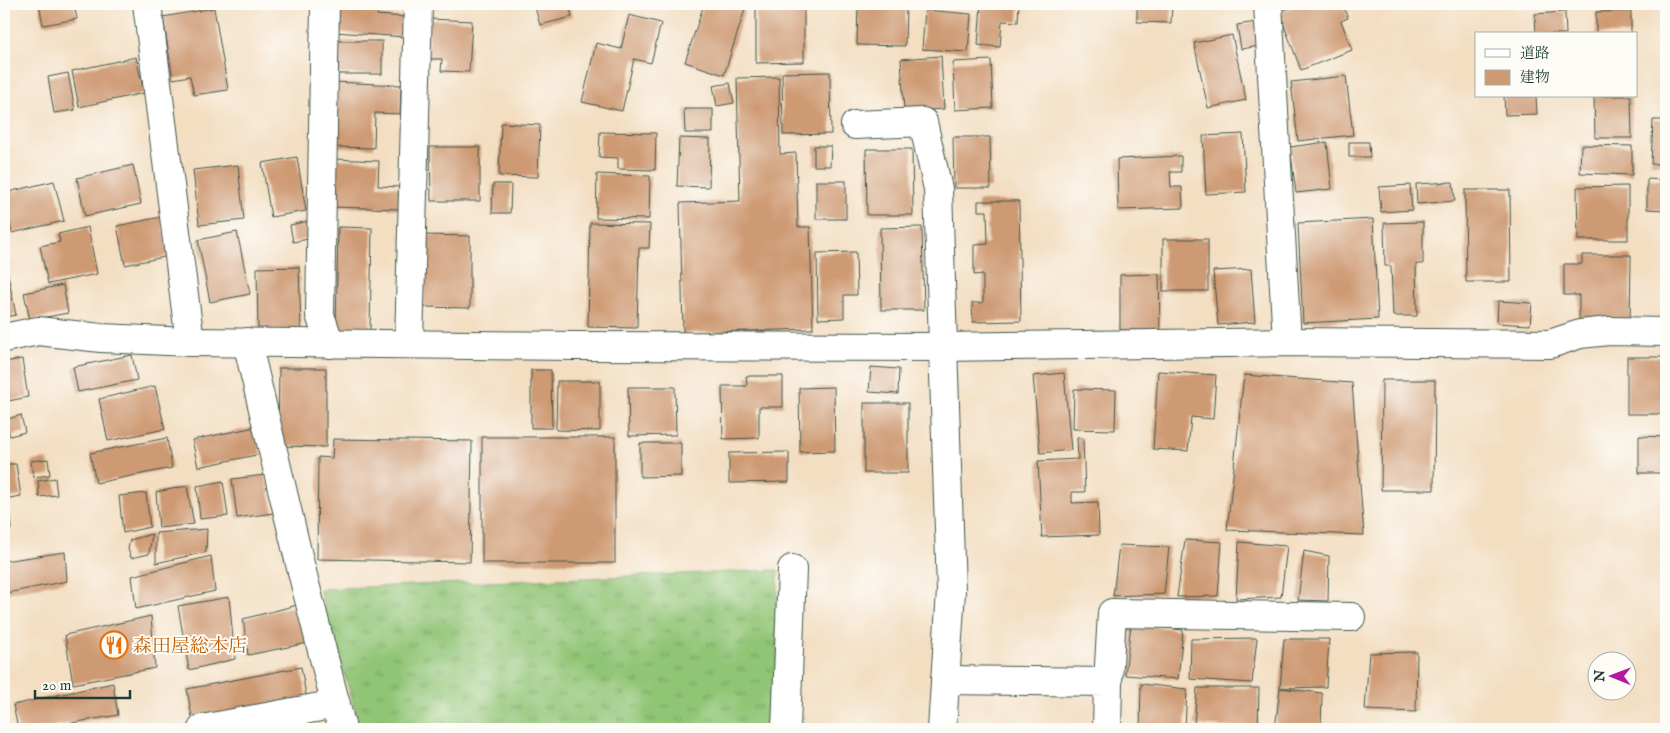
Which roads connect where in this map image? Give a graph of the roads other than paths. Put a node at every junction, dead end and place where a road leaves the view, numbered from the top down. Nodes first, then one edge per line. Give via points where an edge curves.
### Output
1 (147, 4) edge
2 (325, 4) edge
3 (418, 4) edge
4 (1268, 4) edge
5 (855, 125) dead end
6 (1666, 332) edge
7 (4, 338) edge
8 (190, 342) junction
9 (247, 342) junction
10 (1287, 342) junction
11 (330, 344) junction
12 (409, 344) junction
13 (943, 347) junction
14 (792, 570) dead end
15 (1351, 617) dead end
16 (945, 680) junction
17 (1108, 682) junction
18 (339, 717) edge
19 (202, 729) edge
20 (786, 729) edge
21 (942, 729) edge
22 (1107, 729) edge

1 - 8 street
2 - 11 street via 320,315
3 - 12 street
4 - 10 street
5 - 13 street via 923,122 938,189
6 - 10 street via 1609,330 1580,334 1550,344
7 - 8 street via 38,331
8 - 9 street
9 - 11 street
9 - 18 street
10 - 13 street
11 - 12 street
12 - 13 street
13 - 16 street via 951,591
14 - 20 street
15 - 17 street via 1112,613
16 - 17 street
16 - 21 street
17 - 22 street
18 - 19 street

